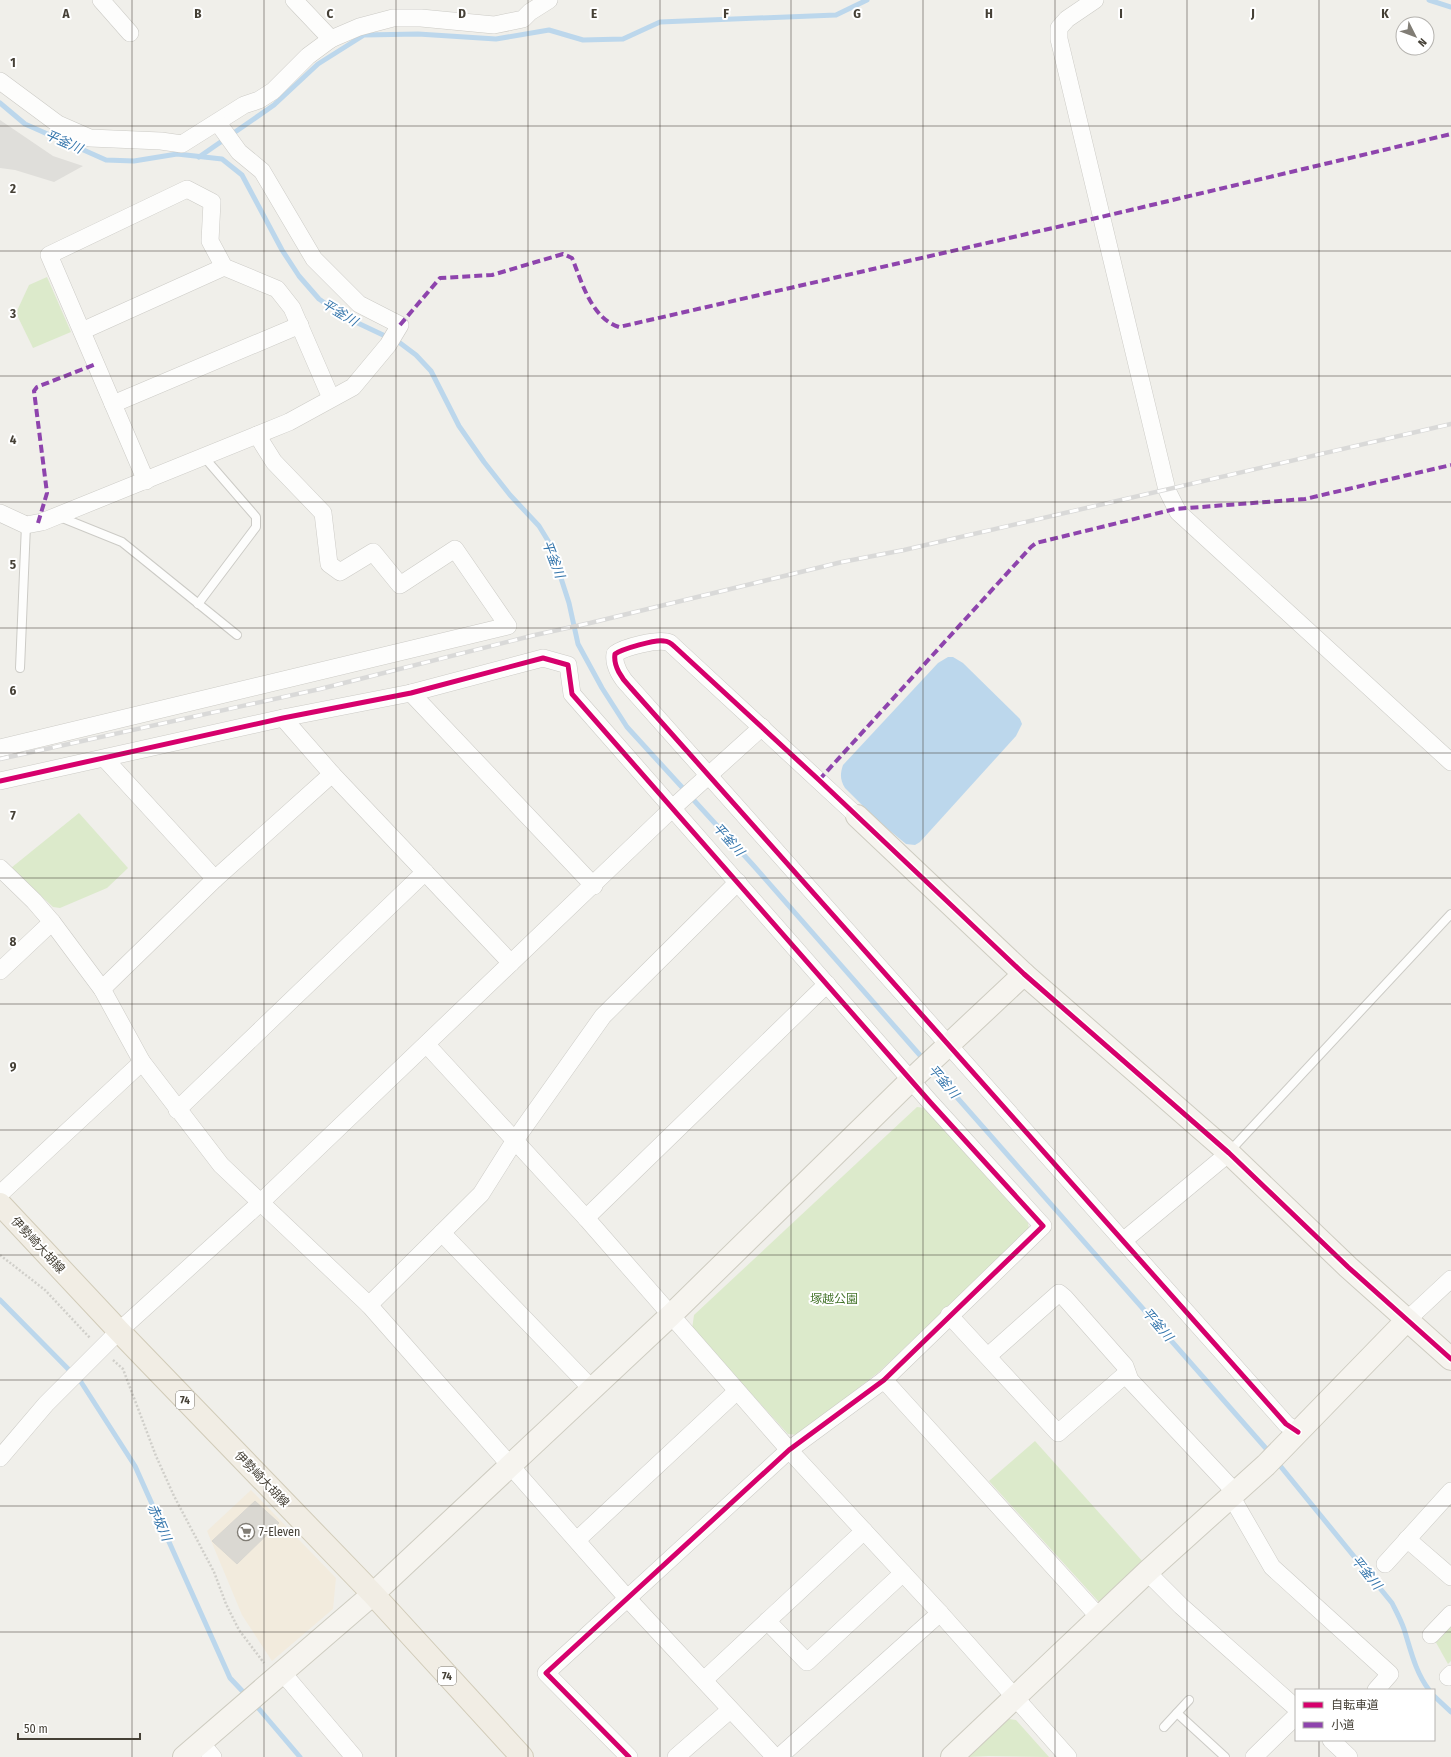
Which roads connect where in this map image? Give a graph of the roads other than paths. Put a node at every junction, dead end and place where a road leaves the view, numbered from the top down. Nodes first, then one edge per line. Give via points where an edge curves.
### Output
1 (294, 0) edge
2 (549, 0) edge
3 (1095, 0) edge
4 (103, 1) edge
5 (527, 6) edge
6 (130, 33) dead end
7 (331, 39) junction
8 (0, 81) edge
9 (218, 123) junction
10 (224, 267) junction
11 (300, 325) junction
12 (82, 331) junction
13 (331, 398) junction
14 (113, 404) junction
15 (257, 435) junction
16 (204, 457) junction
17 (146, 481) junction
18 (0, 513) edge
19 (58, 516) junction
20 (26, 525) junction
21 (198, 604) junction
22 (237, 635) dead end
23 (20, 668) dead end
24 (411, 693) junction
25 (283, 718) junction
26 (762, 727) junction
27 (0, 748) edge
28 (105, 758) junction
29 (1451, 762) edge
30 (332, 774) junction
31 (707, 776) junction
32 (0, 781) edge
33 (675, 806) junction
34 (857, 816) joint
35 (0, 868) edge
36 (425, 872) junction
37 (215, 879) junction
38 (738, 882) junction
39 (594, 886) junction
40 (1451, 914) edge
41 (52, 922) junction
42 (511, 963) junction
43 (0, 971) edge
44 (1024, 974) junction
45 (827, 984) junction
46 (102, 989) junction
47 (427, 1045) junction
48 (945, 1049) junction
49 (142, 1062) junction
50 (914, 1077) junction
51 (177, 1110) junction
52 (515, 1140) junction
53 (1229, 1153) junction
54 (0, 1194) edge
55 (260, 1203) junction
56 (0, 1204) edge
57 (586, 1218) junction
58 (442, 1233) junction
59 (1123, 1241) junction
60 (1451, 1279) edge
61 (368, 1305) junction
62 (671, 1315) junction
63 (949, 1315) junction
64 (1408, 1320) junction
65 (119, 1331) junction
66 (988, 1356) junction
67 (1451, 1359) edge
68 (1127, 1373) junction
69 (884, 1380) junction
70 (592, 1389) junction
71 (738, 1391) junction
72 (1292, 1438) junction
73 (789, 1450) junction
74 (0, 1458) edge
75 (510, 1464) junction
76 (1451, 1491) edge
77 (1233, 1494) junction
78 (864, 1531) junction
79 (1407, 1539) junction
80 (577, 1540) junction
81 (1385, 1564) dead end
82 (1147, 1572) junction
83 (903, 1573) junction
84 (1451, 1577) edge
85 (372, 1594) junction
86 (628, 1599) junction
87 (940, 1613) junction
88 (1451, 1614) edge
89 (1099, 1617) junction
90 (767, 1621) junction
91 (1431, 1635) dead end
92 (279, 1675) junction
93 (704, 1680) junction
94 (1377, 1689) edge
95 (1015, 1698) junction
96 (1189, 1700) dead end
97 (1295, 1707) edge
98 (730, 1710) junction
99 (1177, 1713) junction
100 (1295, 1717) edge
101 (1164, 1727) dead end
102 (1333, 1741) edge
103 (207, 1750) edge
104 (184, 1757) edge
105 (354, 1757) edge
106 (522, 1757) edge
107 (629, 1757) edge
108 (676, 1757) edge
109 (775, 1757) edge
110 (779, 1757) edge
111 (952, 1757) edge
112 (1068, 1757) edge
113 (1225, 1757) edge
114 (1254, 1757) edge
115 (1349, 1757) edge

1 - 7 street
2 - 5 street
3 - 29 street via 1067,19 1059,28 1059,39 1167,490 1173,504 1178,512
4 - 6 street
5 - 7 street via 523,19 494,25 393,18 359,26
7 - 9 street via 308,56 273,91 259,100 244,105
8 - 9 street via 58,124 90,138 182,144
9 - 13 street via 238,152 262,171 314,259 358,304 400,325 388,345 353,387
10 - 11 street via 277,289 292,308
10 - 12 street
10 - 12 street via 210,241 212,202 187,189 49,254
11 - 13 street
11 - 14 street
12 - 14 street
13 - 15 street via 289,422
14 - 17 street
15 - 16 street
15 - 27 street via 274,462 323,512 329,564 340,572 373,552 400,585 455,549 508,626
16 - 17 street
16 - 21 lane via 256,517 256,527
17 - 19 street
18 - 20 street
19 - 20 street
19 - 21 lane via 122,542
20 - 23 lane
21 - 22 lane
24 - 25 street
24 - 33 street via 543,658 568,665 572,694
24 - 39 street
25 - 28 street
25 - 30 street
26 - 31 street
26 - 31 street via 670,643 658,640 616,654 615,659 623,680
26 - 34 street
28 - 32 street
28 - 37 street
30 - 36 street
30 - 37 street
31 - 33 street
31 - 48 street
33 - 38 street
33 - 39 street
34 - 44 street
35 - 41 street
36 - 42 street
36 - 51 street
37 - 46 street
38 - 45 street
38 - 52 street via 603,1016
39 - 42 street
40 - 53 lane
41 - 43 street
41 - 46 street
42 - 47 street
44 - 48 street
44 - 53 street
45 - 50 street
45 - 57 street
46 - 49 street
47 - 52 street
47 - 55 street
48 - 50 street
48 - 59 street
49 - 51 street
49 - 54 street
50 - 62 street
50 - 63 street via 1043,1226
51 - 55 street via 221,1165
52 - 57 street
52 - 58 street via 481,1194
53 - 59 street
53 - 64 street via 1348,1267
55 - 61 street
55 - 65 street
56 - 65 main road, 伊勢崎大胡線 / 74
57 - 62 street
58 - 61 street
58 - 70 street
59 - 72 street via 1286,1424
60 - 64 street
61 - 75 street
62 - 70 street
62 - 71 street
63 - 66 street
63 - 69 street
64 - 67 street
64 - 72 street
65 - 74 street via 46,1404
65 - 85 main road, 伊勢崎大胡線 / 74
66 - 68 street via 1058,1433
66 - 68 street via 1059,1293 1125,1366
68 - 77 street via 1130,1380
69 - 73 street
69 - 89 street
70 - 75 street
71 - 73 street
71 - 80 street
72 - 77 street
73 - 78 street
73 - 86 street
75 - 80 street
75 - 85 street
76 - 79 street
77 - 82 street
77 - 94 street via 1272,1567 1390,1674
78 - 83 street
78 - 90 street
79 - 81 street
79 - 84 street
80 - 86 street
82 - 89 street
82 - 97 street via 1181,1606
83 - 87 street
83 - 90 street via 807,1662
85 - 92 street
85 - 106 main road, 伊勢崎大胡線 / 74
86 - 93 street
86 - 107 street via 546,1673
87 - 95 street
87 - 110 street
88 - 91 street
89 - 95 street
90 - 93 street
92 - 103 street
92 - 105 street
93 - 98 street
95 - 111 street
95 - 112 street
96 - 99 lane
98 - 108 street
98 - 109 street
99 - 101 lane
99 - 113 lane
100 - 114 street
102 - 115 street
103 - 104 street

